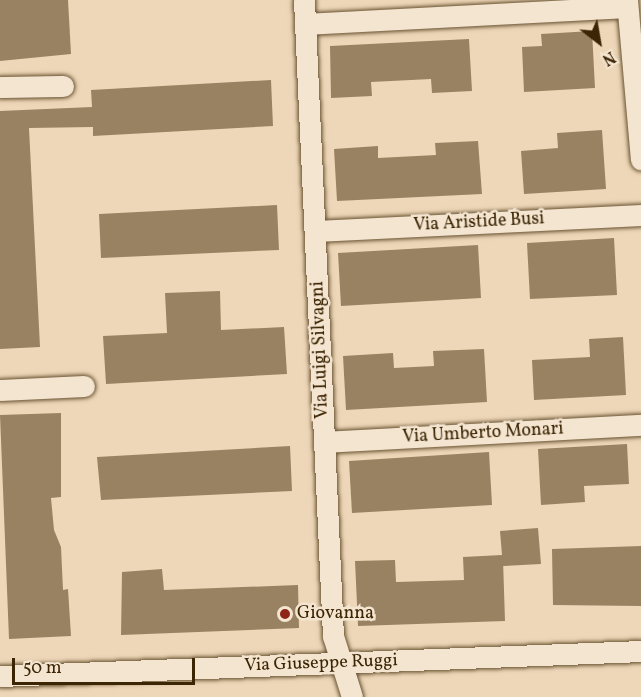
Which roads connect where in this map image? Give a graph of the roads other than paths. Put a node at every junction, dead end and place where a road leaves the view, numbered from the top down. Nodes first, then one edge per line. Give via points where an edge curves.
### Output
1 (304, 0) edge
2 (627, 3) edge
3 (305, 24) junction
4 (63, 86) dead end
5 (0, 87) edge
6 (641, 159) edge
7 (641, 215) edge
8 (316, 231) junction
9 (84, 386) dead end
10 (0, 390) edge
11 (641, 425) edge
12 (324, 442) junction
13 (641, 651) edge
14 (343, 663) junction
15 (0, 676) edge
16 (352, 697) edge

1 - 3 street, Via Luigi Silvagni
2 - 3 street
2 - 6 street
3 - 8 street, Via Luigi Silvagni
4 - 5 street
7 - 8 street, Via Aristide Busi
8 - 12 street, Via Luigi Silvagni
9 - 10 street
11 - 12 street, Via Umberto Monari
12 - 14 street, Via Luigi Silvagni via 333,636
13 - 14 street, Via Giuseppe Ruggi
14 - 15 street, Via Giuseppe Ruggi
14 - 16 street, Via Luigi Silvagni

